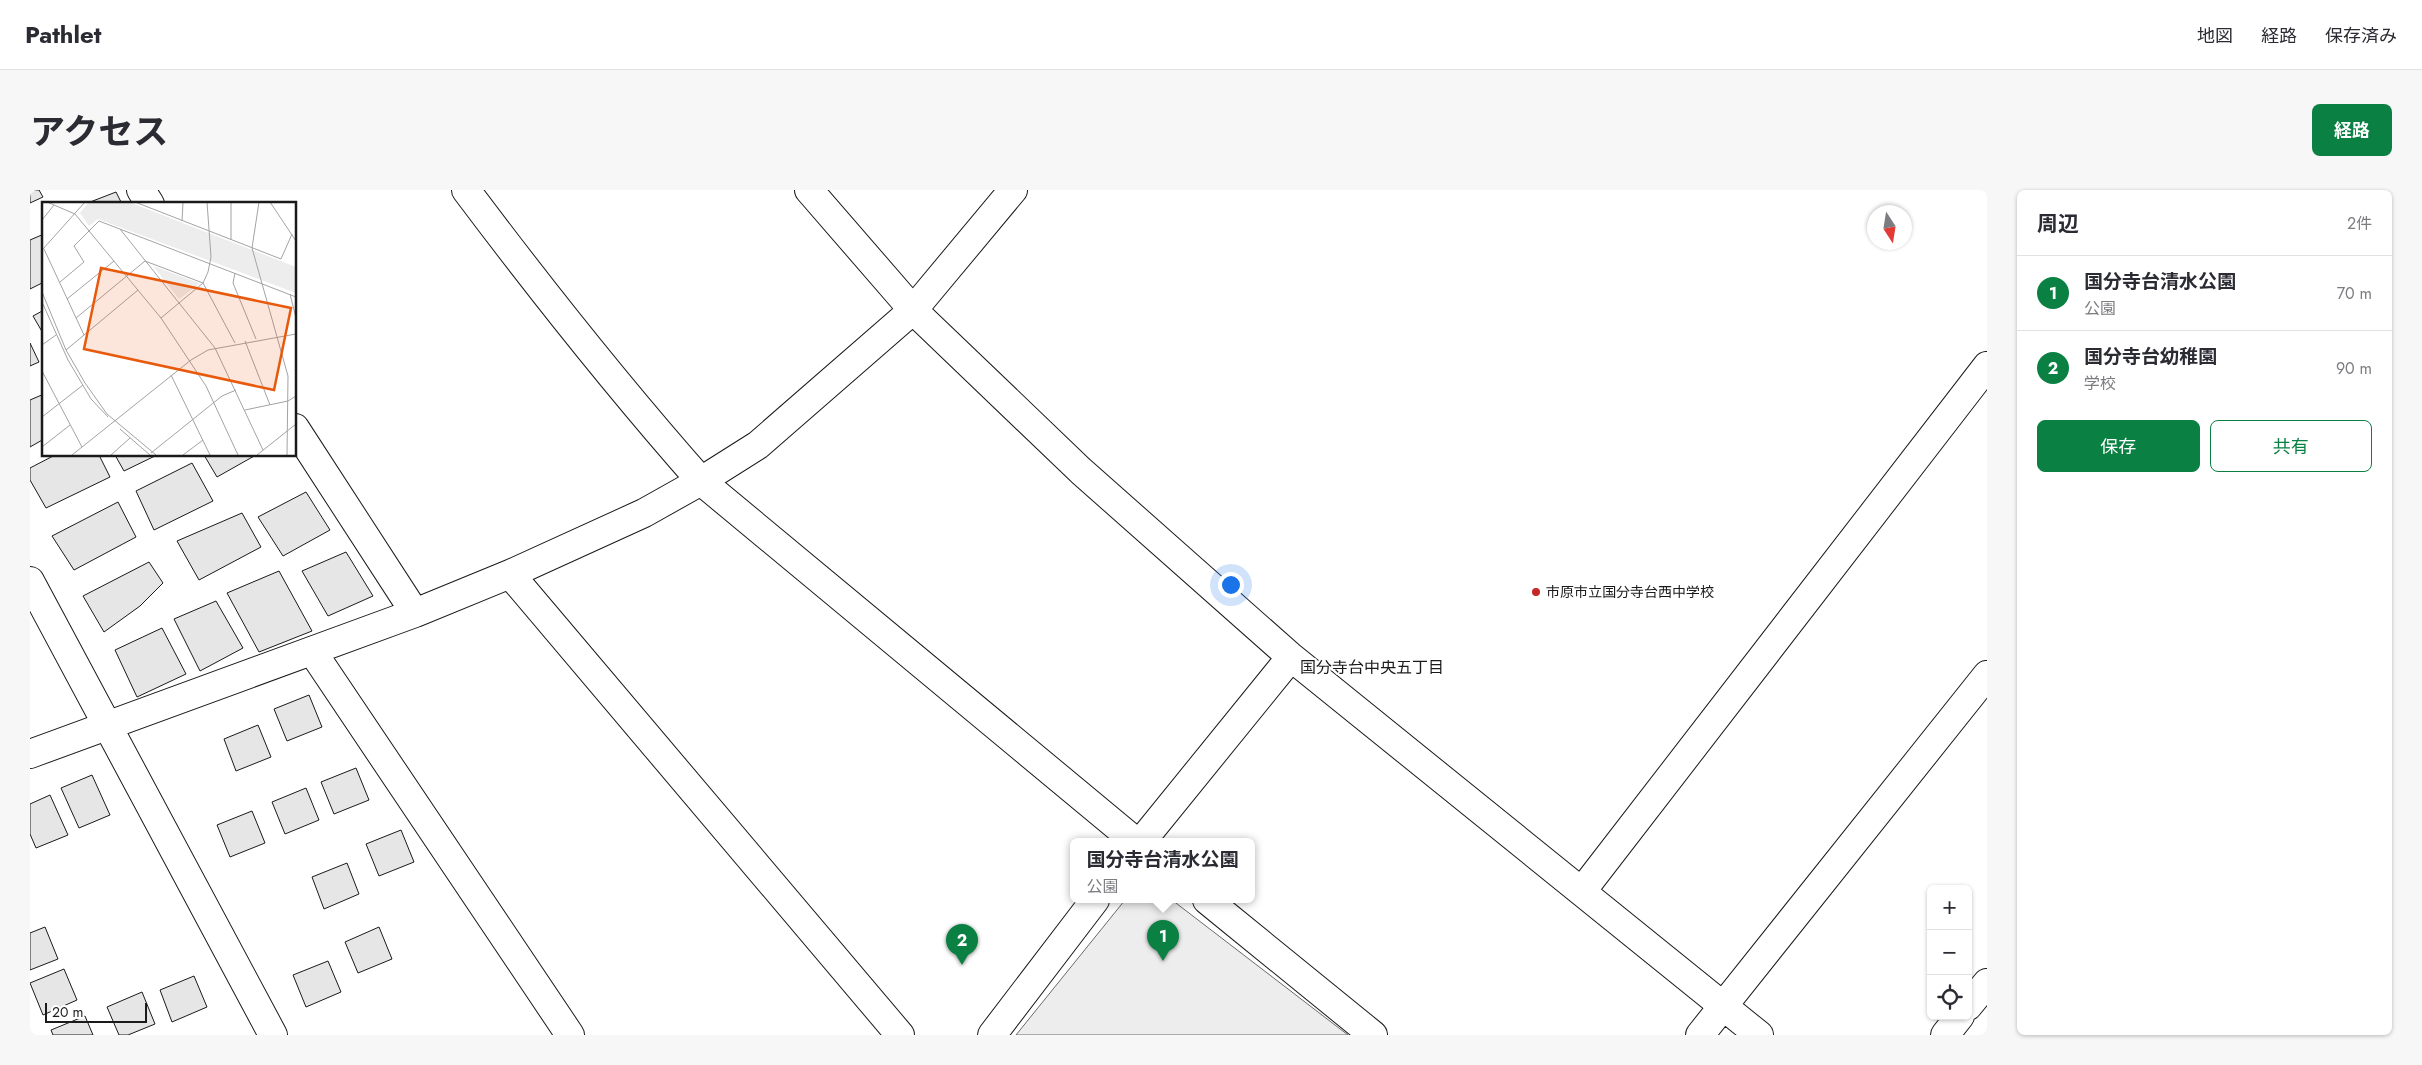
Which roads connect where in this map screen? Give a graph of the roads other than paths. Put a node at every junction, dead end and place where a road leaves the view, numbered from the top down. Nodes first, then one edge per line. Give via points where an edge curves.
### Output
1 (141, 190) edge
2 (466, 190) edge
3 (809, 190) edge
4 (1012, 190) edge
5 (149, 202) edge
6 (913, 310) junction
7 (1987, 366) edge
8 (296, 430) edge
9 (702, 481) junction
10 (510, 574) junction
11 (30, 580) edge
12 (414, 613) junction
13 (312, 652) junction
14 (1291, 657) junction
15 (1987, 675) edge
16 (106, 727) junction
17 (30, 754) edge
18 (1131, 838) edge
19 (1144, 838) edge
20 (1582, 891) junction
21 (1093, 903) edge
22 (1211, 903) edge
23 (1987, 983) edge
24 (1972, 1001) edge
25 (1724, 1008) junction
26 (1957, 1020) edge
27 (272, 1035) edge
28 (570, 1035) edge
29 (900, 1035) edge
30 (992, 1035) edge
31 (1373, 1035) edge
32 (1700, 1035) edge
33 (1760, 1035) edge
34 (1945, 1035) edge

1 - 5 street
2 - 9 street via 558,311
3 - 6 street
4 - 6 street
6 - 9 street via 758,445
6 - 14 street via 1081,471
7 - 20 street
8 - 12 street
9 - 10 street via 644,513
9 - 18 street
10 - 12 street
10 - 29 street
11 - 16 street
12 - 13 street
13 - 16 street
13 - 28 street
14 - 19 street
14 - 20 street
15 - 25 street
16 - 17 street
16 - 27 street
20 - 25 street
21 - 30 street
22 - 31 street
23 - 24 street
25 - 32 street
25 - 33 street
26 - 34 street

